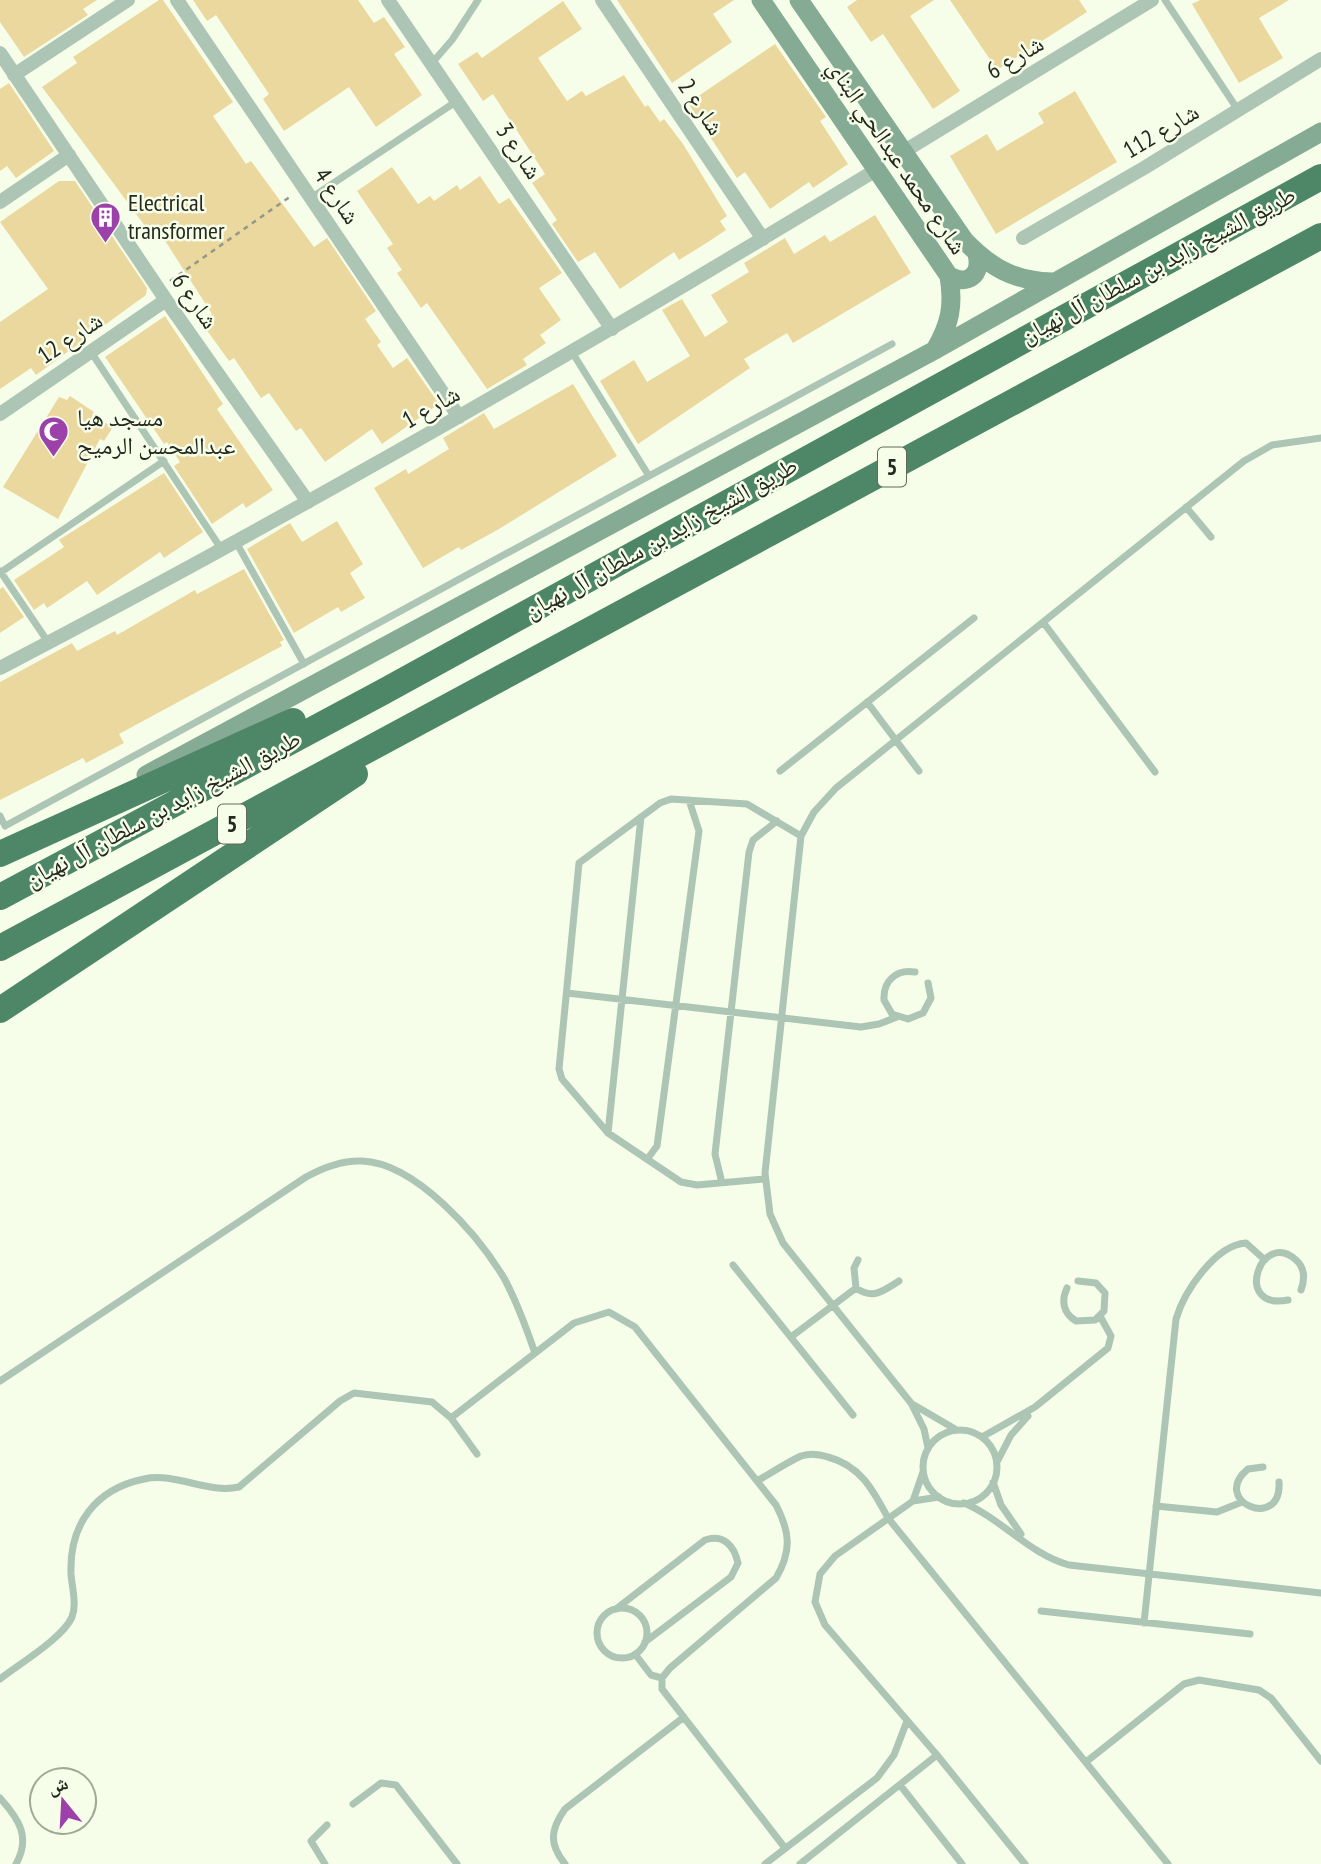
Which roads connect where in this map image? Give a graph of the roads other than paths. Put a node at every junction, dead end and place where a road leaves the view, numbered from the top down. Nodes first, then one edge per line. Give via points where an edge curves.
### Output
1 (128, 0) edge
2 (177, 0) edge
3 (388, 0) edge
4 (478, 0) edge
5 (602, 0) edge
6 (761, 0) edge
7 (799, 0) edge
8 (1152, 0) edge
9 (1165, 0) edge
10 (0, 53) edge
11 (1321, 58) edge
12 (431, 64) junction
13 (15, 75) junction
14 (457, 101) junction
15 (1238, 110) junction
16 (1321, 132) edge
17 (903, 152) junction
18 (69, 155) junction
19 (876, 170) junction
20 (1321, 177) edge
21 (307, 193) junction
22 (0, 202) edge
23 (1023, 238) dead end
24 (763, 239) junction
25 (1321, 239) edge
26 (977, 254) junction
27 (948, 276) junction
28 (1053, 282) junction
29 (162, 294) junction
30 (612, 329) junction
31 (892, 344) dead end
32 (935, 350) junction
33 (91, 352) junction
34 (572, 352) junction
35 (0, 414) edge
36 (459, 417) junction
37 (1321, 438) edge
38 (164, 461) junction
39 (649, 476) junction
40 (308, 502) junction
41 (1186, 508) junction
42 (1211, 537) dead end
43 (236, 542) junction
44 (222, 550) junction
45 (0, 571) edge
46 (974, 618) dead end
47 (1043, 622) junction
48 (48, 643) junction
49 (304, 664) junction
50 (0, 668) edge
51 (381, 693) junction
52 (464, 700) junction
53 (867, 702) junction
54 (896, 740) junction
55 (780, 771) dead end
56 (919, 771) dead end
57 (1155, 772) dead end
58 (690, 800) junction
59 (0, 816) edge
60 (641, 817) junction
61 (777, 821) junction
62 (801, 836) junction
63 (1, 854) edge
64 (0, 897) edge
65 (0, 948) edge
66 (915, 972) dead end
67 (928, 983) dead end
68 (567, 993) junction
69 (623, 1000) junction
70 (675, 1006) junction
71 (0, 1010) edge
72 (733, 1013) junction
73 (897, 1017) junction
74 (781, 1019) junction
75 (607, 1133) junction
76 (648, 1158) junction
77 (765, 1179) junction
78 (722, 1183) junction
79 (1265, 1259) junction
80 (858, 1260) dead end
81 (733, 1265) dead end
82 (899, 1281) dead end
83 (1078, 1281) dead end
84 (1068, 1288) dead end
85 (856, 1289) junction
86 (1301, 1290) dead end
87 (1288, 1300) dead end
88 (833, 1305) junction
89 (1100, 1316) junction
90 (791, 1337) junction
91 (535, 1353) junction
92 (0, 1381) edge
93 (911, 1403) junction
94 (1035, 1407) junction
95 (852, 1415) dead end
96 (451, 1418) junction
97 (958, 1430) junction
98 (982, 1437) junction
99 (928, 1448) junction
100 (477, 1454) dead end
101 (997, 1462) junction
102 (1263, 1467) dead end
103 (923, 1472) junction
104 (757, 1481) junction
105 (993, 1482) junction
106 (1279, 1482) dead end
107 (940, 1497) junction
108 (914, 1501) junction
109 (1242, 1502) junction
110 (964, 1503) junction
111 (1156, 1506) junction
112 (888, 1518) junction
113 (1026, 1541) junction
114 (1149, 1573) junction
115 (1321, 1593) edge
116 (615, 1609) junction
117 (1041, 1611) dead end
118 (1144, 1623) junction
119 (1250, 1634) dead end
120 (645, 1642) junction
121 (635, 1654) junction
122 (662, 1678) junction
123 (0, 1679) edge
124 (684, 1717) junction
125 (907, 1721) junction
126 (937, 1755) junction
127 (1321, 1761) edge
128 (1086, 1762) junction
129 (900, 1785) junction
130 (0, 1798) edge
131 (353, 1804) dead end
132 (327, 1825) dead end
133 (785, 1848) junction
134 (16, 1864) edge
135 (326, 1864) edge
136 (457, 1864) edge
137 (565, 1864) edge
138 (765, 1864) edge
139 (800, 1864) edge
140 (962, 1864) edge
141 (1024, 1864) edge
142 (1168, 1864) edge

1 - 13 street
2 - 21 street, شارع 4
3 - 12 street, شارع 3
4 - 12 lane
5 - 24 street, شارع 2
6 - 19 main road, شارع محمد عبدالحي البناي
7 - 17 main road, شارع محمد عبدالحي البناي
8 - 17 street, شارع 6
9 - 15 lane
10 - 13 street, شارع 6
11 - 15 street, شارع 112
12 - 14 street, شارع 3
13 - 18 street, شارع 6
14 - 21 lane
14 - 30 street, شارع 3
15 - 23 street, شارع 112
16 - 28 main road
17 - 26 main road, شارع محمد عبدالحي البناي
18 - 22 street
18 - 29 street, شارع 6
19 - 24 street, شارع 1
19 - 27 main road, شارع محمد عبدالحي البناي
20 - 51 highway, طريق الشيخ زايد بن سلطان آل نهيان / 5
21 - 36 street, شارع 4
24 - 30 street, شارع 1
25 - 52 highway, طريق الشيخ زايد بن سلطان آل نهيان / 5
26 - 27 main road via 976,274 958,281
26 - 28 main road, شارع محمد عبدالحي البناي via 1006,275
27 - 32 main road, شارع محمد عبدالحي البناي via 953,302 948,328
28 - 32 main road
29 - 33 street, شارع 12
29 - 40 street, شارع 6
30 - 34 street, شارع 1
31 - 39 lane
32 - 63 main road
33 - 35 street, شارع 12
33 - 38 lane
34 - 36 street, شارع 1
34 - 39 lane
36 - 40 street, شارع 1
37 - 41 lane via 1285,441 1261,451
38 - 44 lane
38 - 45 lane
39 - 49 lane
40 - 43 street, شارع 1
41 - 42 lane
41 - 47 lane
43 - 44 street, شارع 1
43 - 49 lane
44 - 48 street, شارع 1
45 - 48 lane
46 - 53 lane
47 - 54 lane
47 - 57 lane
48 - 50 street, شارع 1
49 - 59 lane via 5,826
51 - 63 highway via 321,709
51 - 64 highway, طريق الشيخ زايد بن سلطان آل نهيان / 5
52 - 65 highway, طريق الشيخ زايد بن سلطان آل نهيان / 5
52 - 71 highway
53 - 54 lane
53 - 55 lane
54 - 56 lane
54 - 62 lane via 825,800
58 - 60 lane via 671,799
58 - 61 lane via 747,804
58 - 70 lane via 699,831
60 - 68 lane via 579,863
60 - 69 lane
61 - 62 lane
61 - 72 lane via 753,840 749,852
62 - 74 lane
66 - 73 lane via 894,975 884,989 886,1005
67 - 73 lane via 931,998 923,1013 908,1019
68 - 69 lane
68 - 75 lane via 559,1069 562,1079
69 - 70 lane
69 - 75 lane
70 - 72 lane
70 - 76 lane via 657,1146
72 - 74 lane
72 - 78 lane via 715,1154
73 - 74 lane via 861,1027
74 - 77 lane
75 - 76 lane
76 - 78 lane via 681,1182
77 - 78 lane
77 - 88 lane via 770,1214 783,1243
79 - 86 lane via 1283,1254 1297,1261 1304,1275
79 - 87 lane via 1256,1277 1260,1292 1273,1301
79 - 111 lane via 1251,1245 1237,1245 1203,1271 1181,1300 1175,1319
80 - 85 lane
81 - 90 lane
82 - 85 lane via 876,1294
83 - 89 lane via 1090,1280 1101,1287 1106,1305
84 - 89 lane via 1064,1306 1070,1317 1088,1322
85 - 88 lane
88 - 90 lane
88 - 93 lane
89 - 94 lane via 1111,1336 1108,1348
90 - 95 lane
91 - 92 lane via 504,1279 482,1245 455,1216 425,1189 391,1168 377,1162 347,1161 306,1177
91 - 96 lane
91 - 104 lane via 574,1323 591,1316 609,1312 624,1318
93 - 97 lane
93 - 99 lane
94 - 98 lane
94 - 101 lane via 1011,1435
96 - 100 lane
96 - 123 lane via 432,1402 354,1393 239,1487 146,1478 111,1491 94,1501 81,1519 71,1555 73,1615 66,1628
97 - 98 lane
97 - 99 lane via 941,1435
98 - 101 lane
99 - 103 lane
101 - 105 lane
102 - 109 lane via 1248,1469 1238,1480
103 - 107 lane
103 - 108 lane
104 - 112 lane via 803,1455 818,1454 857,1470
104 - 122 lane via 786,1525 786,1561 776,1578
105 - 110 lane via 981,1496
105 - 113 lane via 1001,1505
106 - 109 lane via 1277,1496 1268,1507 1254,1508
107 - 108 lane
107 - 110 lane
108 - 112 lane
109 - 111 lane via 1217,1511
110 - 113 lane
111 - 114 lane
112 - 125 lane via 835,1556 820,1574 815,1602 825,1625
112 - 128 lane
113 - 114 lane via 1057,1562
114 - 115 lane
114 - 118 lane
116 - 120 lane via 638,1614 646,1627
116 - 120 lane via 705,1540 721,1538 729,1544 738,1563 731,1577
116 - 121 lane via 599,1624 601,1647 620,1658
117 - 118 lane
118 - 119 lane
120 - 121 lane
121 - 122 lane via 651,1675
122 - 124 lane via 662,1689
124 - 133 lane
124 - 137 lane via 565,1809 552,1836 554,1850
125 - 126 lane
125 - 133 lane via 894,1755 877,1778
126 - 129 lane
126 - 141 lane
127 - 128 lane via 1259,1689 1199,1680 1184,1684
128 - 142 lane
129 - 139 lane
129 - 140 lane
130 - 134 lane via 19,1819 24,1836
131 - 136 lane via 381,1783 396,1785
132 - 135 lane via 311,1841
133 - 138 lane

